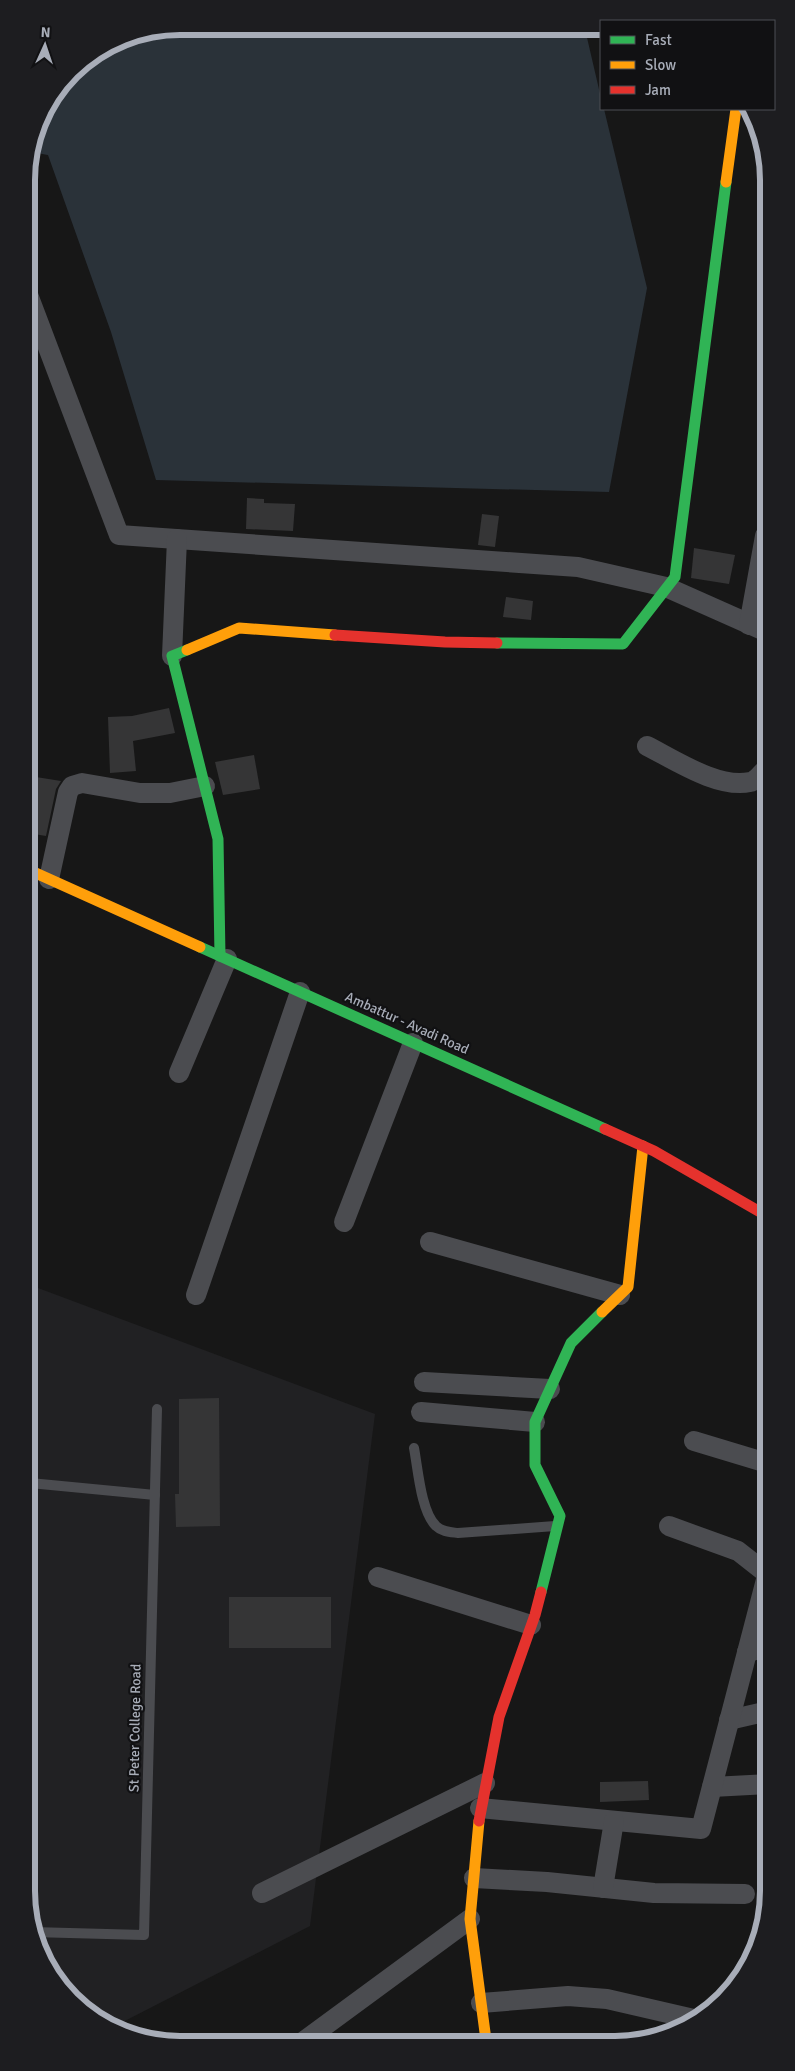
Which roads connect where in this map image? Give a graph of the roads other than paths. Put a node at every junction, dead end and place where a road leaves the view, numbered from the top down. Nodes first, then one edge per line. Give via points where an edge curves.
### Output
1 (736, 110) edge
2 (35, 313) edge
3 (178, 539) junction
4 (666, 587) junction
5 (760, 594) edge
6 (757, 628) edge
7 (172, 656) junction
8 (647, 746) dead end
9 (760, 774) edge
10 (205, 786) junction
11 (35, 873) edge
12 (49, 879) junction
13 (223, 957) junction
14 (300, 992) junction
15 (413, 1043) junction
16 (179, 1073) dead end
17 (643, 1146) junction
18 (760, 1213) edge
19 (344, 1222) dead end
20 (430, 1242) dead end
21 (196, 1295) dead end
22 (620, 1295) junction
23 (424, 1382) dead end
24 (550, 1389) junction
25 (157, 1409) dead end
26 (421, 1412) dead end
27 (535, 1422) junction
28 (694, 1441) dead end
29 (414, 1448) dead end
30 (760, 1461) edge
31 (35, 1483) edge
32 (154, 1495) junction
33 (558, 1526) junction
34 (669, 1526) dead end
35 (760, 1568) edge
36 (378, 1577) dead end
37 (760, 1601) edge
38 (531, 1625) junction
39 (760, 1649) edge
40 (747, 1652) junction
41 (760, 1713) edge
42 (729, 1720) junction
43 (485, 1783) junction
44 (760, 1784) edge
45 (712, 1786) junction
46 (480, 1808) junction
47 (614, 1820) junction
48 (474, 1878) junction
49 (603, 1888) junction
50 (262, 1893) dead end
51 (746, 1894) dead end
52 (470, 1919) junction
53 (41, 1932) edge
54 (480, 2003) junction
55 (686, 2017) edge
56 (311, 2036) edge
57 (485, 2036) edge

1 - 4 street via 675,577
2 - 3 street via 119,535
3 - 4 street via 578,567
3 - 7 street
4 - 6 street
4 - 7 street via 623,644 445,642 239,628
5 - 6 street
7 - 10 street
8 - 9 street via 711,778 750,782
10 - 12 street via 170,793 140,793 82,783 72,786
10 - 13 street via 218,839
11 - 12 street, Ambattur - Avadi Road
12 - 13 street, Ambattur - Avadi Road
13 - 14 street, Ambattur - Avadi Road
13 - 16 street
14 - 15 street, Ambattur - Avadi Road
14 - 21 street
15 - 17 street, Ambattur - Avadi Road
15 - 19 street
17 - 18 street, Ambattur - Avadi Road
17 - 22 street via 628,1287
20 - 22 street
22 - 24 street via 571,1343
23 - 24 street
24 - 27 street
25 - 32 lane, St Peter College Road
26 - 27 street
27 - 33 street via 535,1466 560,1516
28 - 30 street
29 - 33 lane via 427,1516 436,1528 458,1533
31 - 32 lane
32 - 53 lane, St Peter College Road via 144,1935
33 - 38 street
34 - 35 street via 738,1551
36 - 38 street
37 - 40 street
38 - 43 street via 499,1717
39 - 40 street
40 - 42 street
41 - 42 street
42 - 45 street
43 - 46 street
43 - 50 street
44 - 45 street
45 - 47 street via 700,1829
46 - 47 street
46 - 48 street
47 - 49 street
48 - 49 street
48 - 52 street
49 - 51 street via 654,1893
52 - 54 street
52 - 56 street
54 - 55 street via 559,1996 587,1997
54 - 57 street

